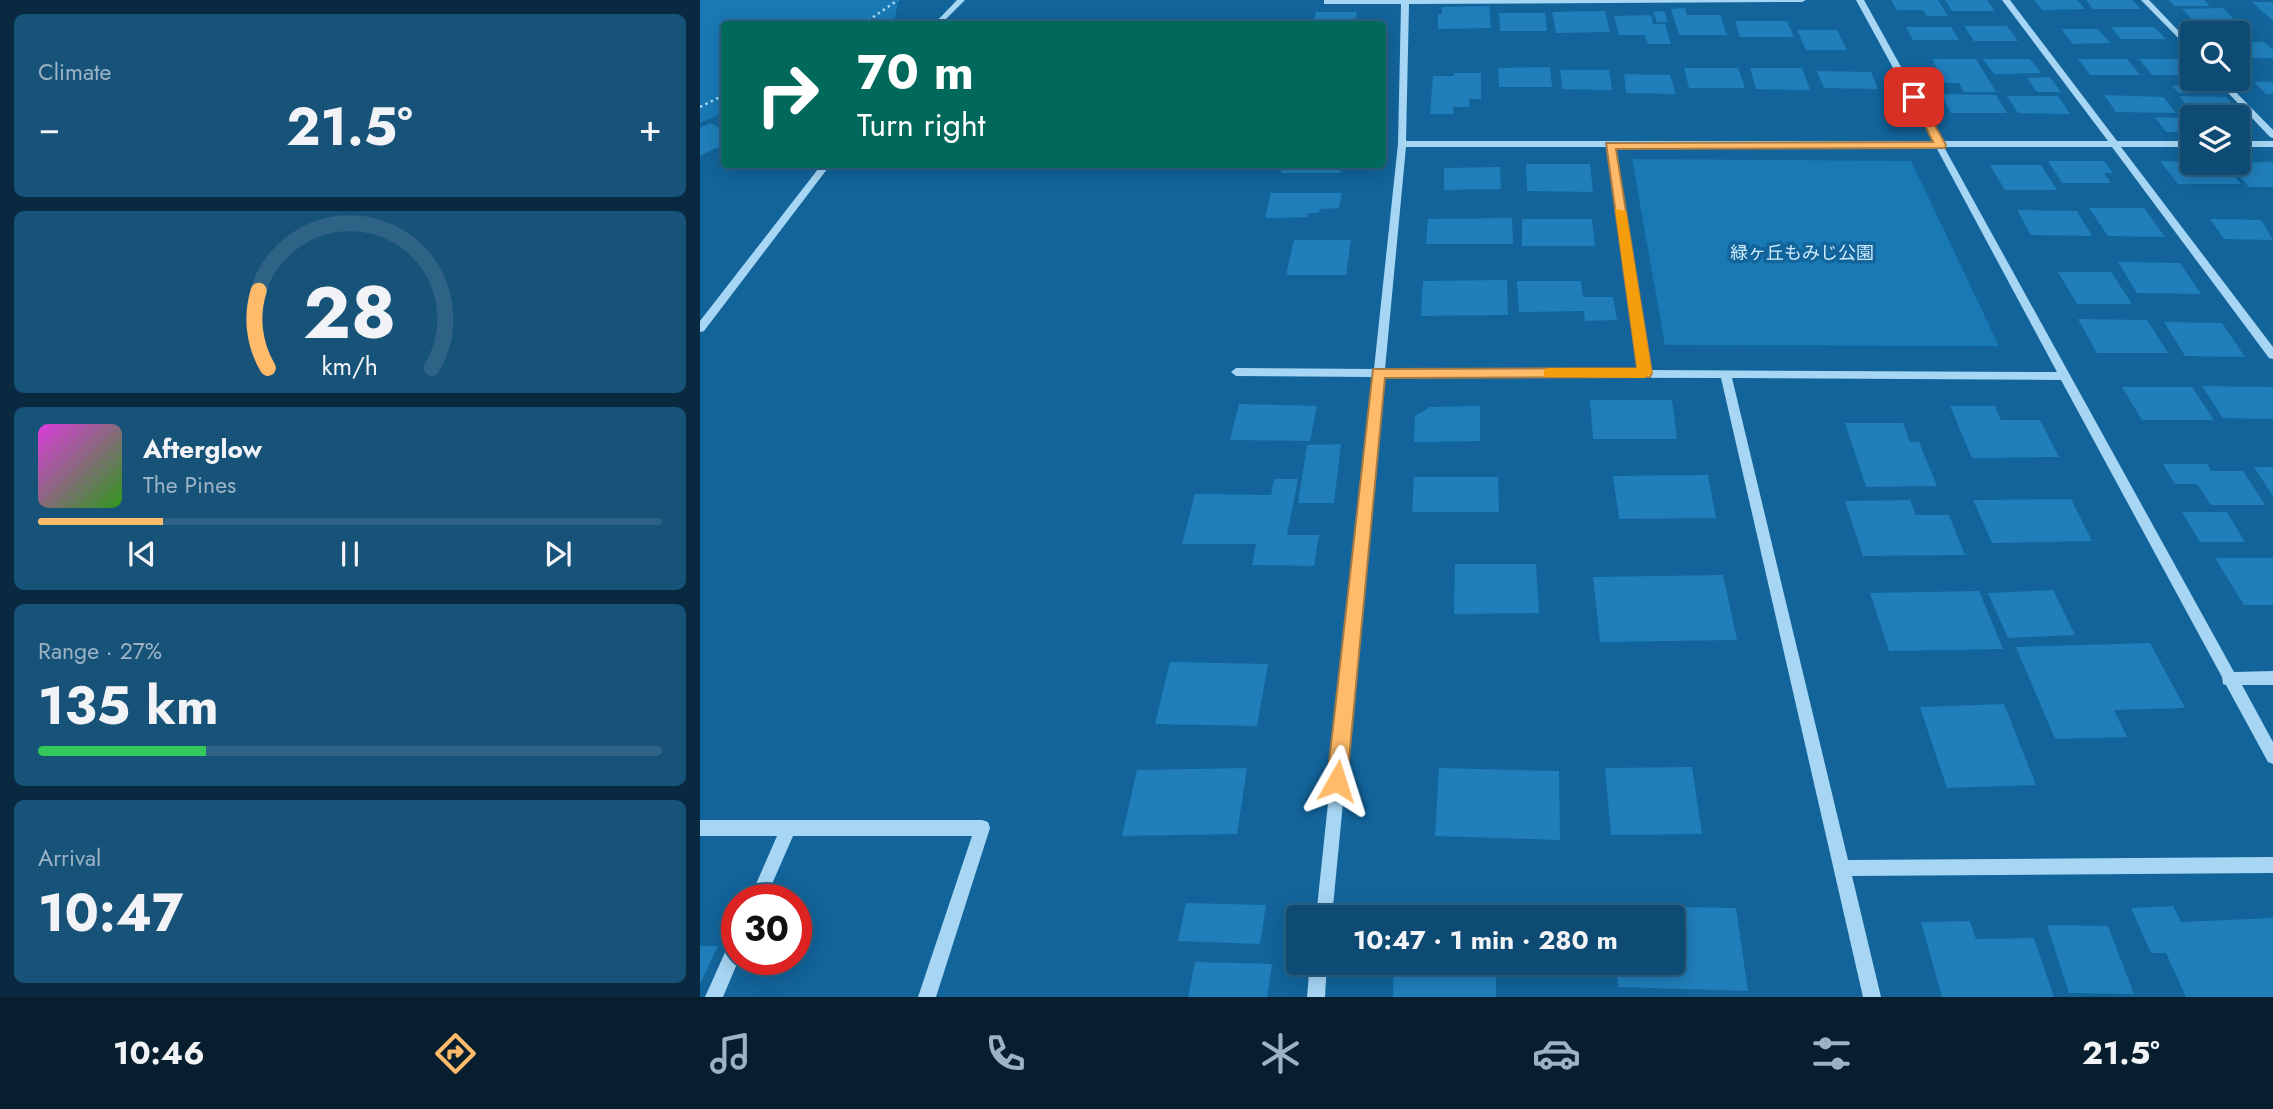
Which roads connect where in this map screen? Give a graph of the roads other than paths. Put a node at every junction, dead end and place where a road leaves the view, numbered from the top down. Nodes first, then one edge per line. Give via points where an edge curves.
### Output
1 (961, 0) edge
2 (1802, 0) edge
3 (1860, 0) edge
4 (2006, 0) edge
5 (2145, 0) edge
6 (1405, 1) edge
7 (1328, 2) dead end
8 (940, 21) edge
9 (2180, 37) edge
10 (2231, 91) edge
11 (2273, 135) edge
12 (1402, 144) junction
13 (2113, 144) junction
14 (2180, 144) edge
15 (2250, 144) edge
16 (2273, 144) edge
17 (1941, 145) junction
18 (1610, 146) junction
19 (824, 168) edge
20 (700, 328) edge
21 (2273, 355) edge
22 (1236, 372) dead end
23 (1378, 373) junction
24 (1644, 373) junction
25 (1725, 374) junction
26 (2063, 376) junction
27 (2273, 678) edge
28 (2228, 679) junction
29 (2273, 757) edge
30 (700, 828) edge
31 (788, 828) junction
32 (2273, 865) edge
33 (1842, 868) junction
34 (764, 884) edge
35 (1325, 905) edge
36 (724, 975) edge
37 (1318, 975) edge
38 (714, 997) edge
39 (927, 997) edge
40 (1316, 997) edge
41 (1872, 997) edge

1 - 8 street
2 - 6 street
3 - 17 street
4 - 13 street
5 - 9 street
6 - 7 street
6 - 12 street
10 - 11 street
12 - 18 street
12 - 23 street
13 - 14 street
13 - 17 street
13 - 21 street
15 - 16 street
17 - 18 street
17 - 26 street
18 - 24 street
19 - 20 street
22 - 23 street
23 - 24 street
23 - 35 street
24 - 25 street
25 - 26 street
25 - 33 street
26 - 28 street
27 - 28 street
28 - 29 street
30 - 31 street
31 - 34 street
31 - 39 street via 982,828
32 - 33 street
33 - 41 street
36 - 38 street
37 - 40 street

